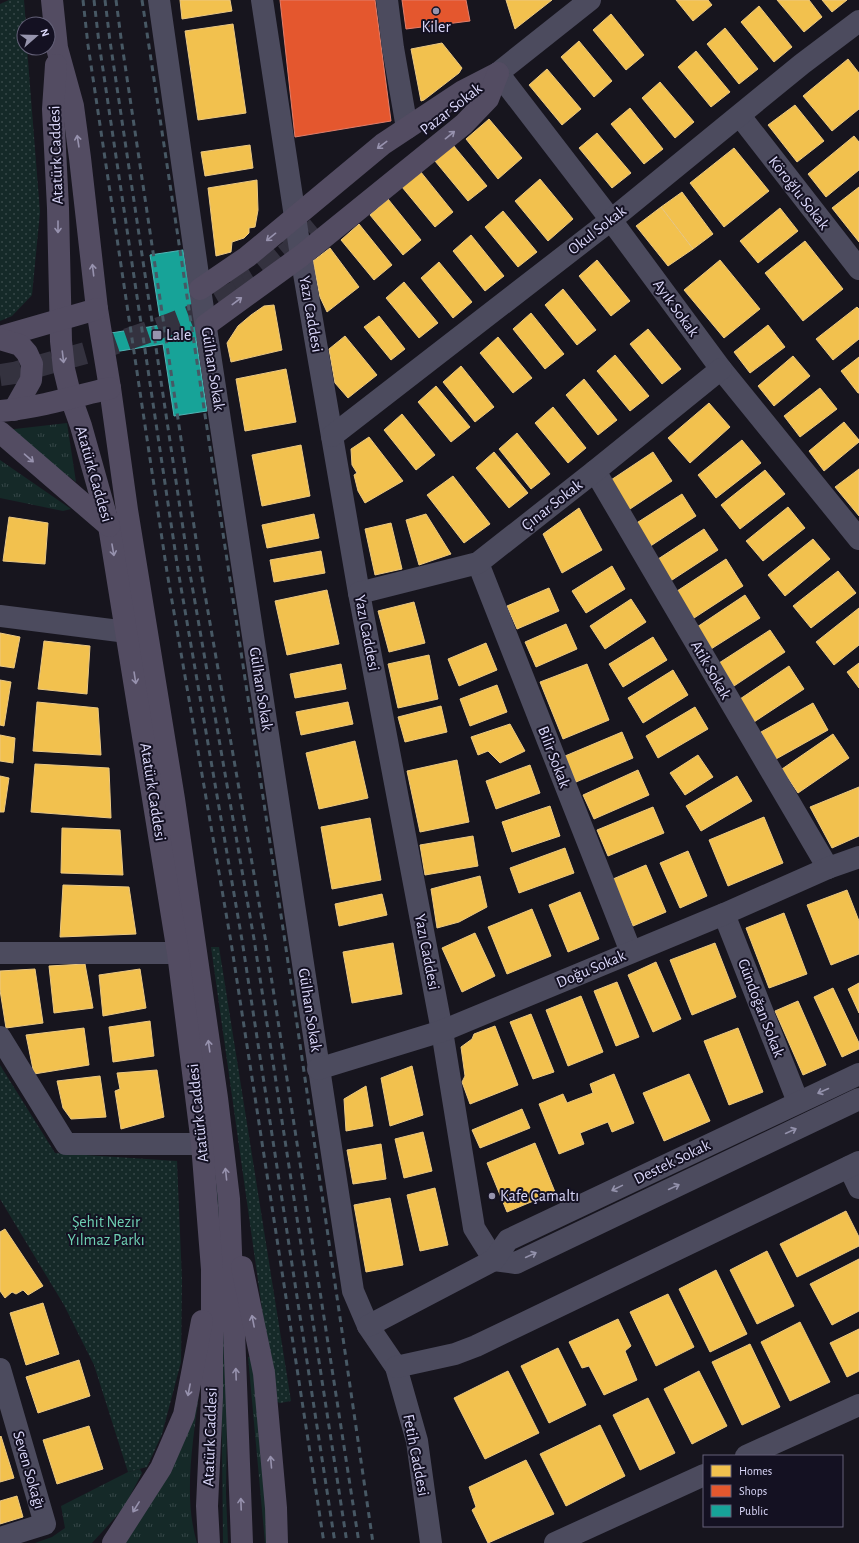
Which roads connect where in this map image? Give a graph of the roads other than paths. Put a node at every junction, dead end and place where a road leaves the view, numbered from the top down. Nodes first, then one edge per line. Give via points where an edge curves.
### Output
1 (52, 0) edge
2 (159, 0) edge
3 (262, 0) edge
4 (387, 0) edge
5 (588, 1) edge
6 (859, 20) edge
7 (57, 48) junction
8 (498, 73) junction
9 (740, 116) junction
10 (407, 128) junction
11 (611, 220) junction
12 (309, 222) junction
13 (301, 256) junction
14 (859, 269) edge
15 (200, 289) junction
16 (97, 308) junction
17 (60, 318) junction
18 (206, 325) junction
19 (0, 338) edge
20 (721, 369) junction
21 (110, 388) junction
22 (71, 398) junction
23 (7, 411) edge
24 (0, 432) edge
25 (332, 436) junction
26 (594, 471) junction
27 (109, 526) junction
28 (859, 539) edge
29 (478, 562) junction
30 (359, 593) junction
31 (0, 616) edge
32 (127, 632) junction
33 (859, 857) edge
34 (828, 868) junction
35 (724, 914) junction
36 (631, 952) junction
37 (0, 953) edge
38 (178, 953) junction
39 (442, 1031) junction
40 (0, 1037) edge
41 (318, 1069) junction
42 (859, 1074) edge
43 (859, 1100) edge
44 (798, 1102) junction
45 (202, 1144) junction
46 (854, 1164) edge
47 (859, 1188) edge
48 (229, 1199) junction
49 (494, 1260) junction
50 (212, 1269) junction
51 (368, 1326) junction
52 (396, 1367) junction
53 (0, 1369) edge
54 (859, 1405) edge
55 (748, 1455) edge
56 (703, 1475) edge
57 (0, 1538) edge
58 (113, 1543) edge
59 (209, 1543) edge
60 (242, 1543) edge
61 (277, 1543) edge
62 (431, 1543) edge
63 (555, 1543) edge

1 - 7 main road, Atatürk Caddesi
2 - 15 street, Gülhan Sokak
3 - 12 street, Yazı Caddesi
4 - 10 street
5 - 8 street, Pazar Sokak
6 - 9 street, Okul Sokak
16 -> 7 main road, Atatürk Caddesi via 73,106
7 -> 17 main road, Atatürk Caddesi via 53,109
8 - 10 main road via 463,91
8 - 11 street, Ayık Sokak
8 - 12 main road, Pazar Sokak
13 -> 8 main road via 464,124 488,99
9 - 11 street, Okul Sokak
9 - 14 street, Köroğlu Sokak
10 -> 12 main road via 383,144
11 - 20 street, Ayık Sokak
11 - 25 street, Okul Sokak
12 - 13 street, Yazı Caddesi
12 -> 15 main road via 247,256
18 -> 13 main road
13 - 25 street, Yazı Caddesi
15 - 18 street, Gülhan Sokak
16 - 17 main road
16 - 21 main road, Atatürk Caddesi
17 - 19 main road
17 -> 22 main road, Atatürk Caddesi via 61,342
18 - 41 street, Gülhan Sokak
19 - 23 main road via 20,345 32,364 31,380
20 - 26 street, Çınar Sokak
20 - 28 street, Ayık Sokak
21 - 22 main road
48 -> 21 main road, Atatürk Caddesi via 175,806 128,517
22 - 23 main road
22 - 27 main road, Atatürk Caddesi
24 -> 27 main road
25 - 30 street, Yazı Caddesi
26 - 29 street, Çınar Sokak
26 - 34 street, Atik Sokak
27 -> 32 main road, Atatürk Caddesi
29 - 30 street, Çınar Sokak
29 - 36 street, Bilir Sokak
30 - 39 street, Yazı Caddesi
31 - 32 street
32 -> 38 main road, Atatürk Caddesi
33 - 34 street, Doğu Sokak
34 - 35 street, Doğu Sokak
35 - 36 street, Doğu Sokak
35 - 44 street, Gündoğan Sokak
36 - 39 street, Doğu Sokak
37 - 38 street
38 - 45 main road, Atatürk Caddesi
39 - 41 street, Doğu Sokak
39 - 49 street, Yazı Caddesi via 474,1228
40 - 45 street via 66,1144
41 - 51 street, Gülhan Sokak via 353,1291
42 -> 44 street, Destek Sokak
49 -> 43 street, Destek Sokak via 516,1263
44 -> 49 street, Destek Sokak via 508,1240
45 - 50 main road, Atatürk Caddesi
46 - 47 street
46 - 52 street via 476,1346 455,1354
60 -> 48 main road, Atatürk Caddesi
61 -> 48 main road via 264,1373
49 - 51 street, Destek Sokak
50 -> 58 main road via 184,1415 160,1468
50 - 59 main road, Atatürk Caddesi via 212,1397 207,1506
51 - 52 street, Gülhan Sokak
52 - 62 street, Fetih Caddesi via 417,1441
53 - 57 street, Seven Sokağı via 45,1524
54 - 55 street
56 - 63 street

